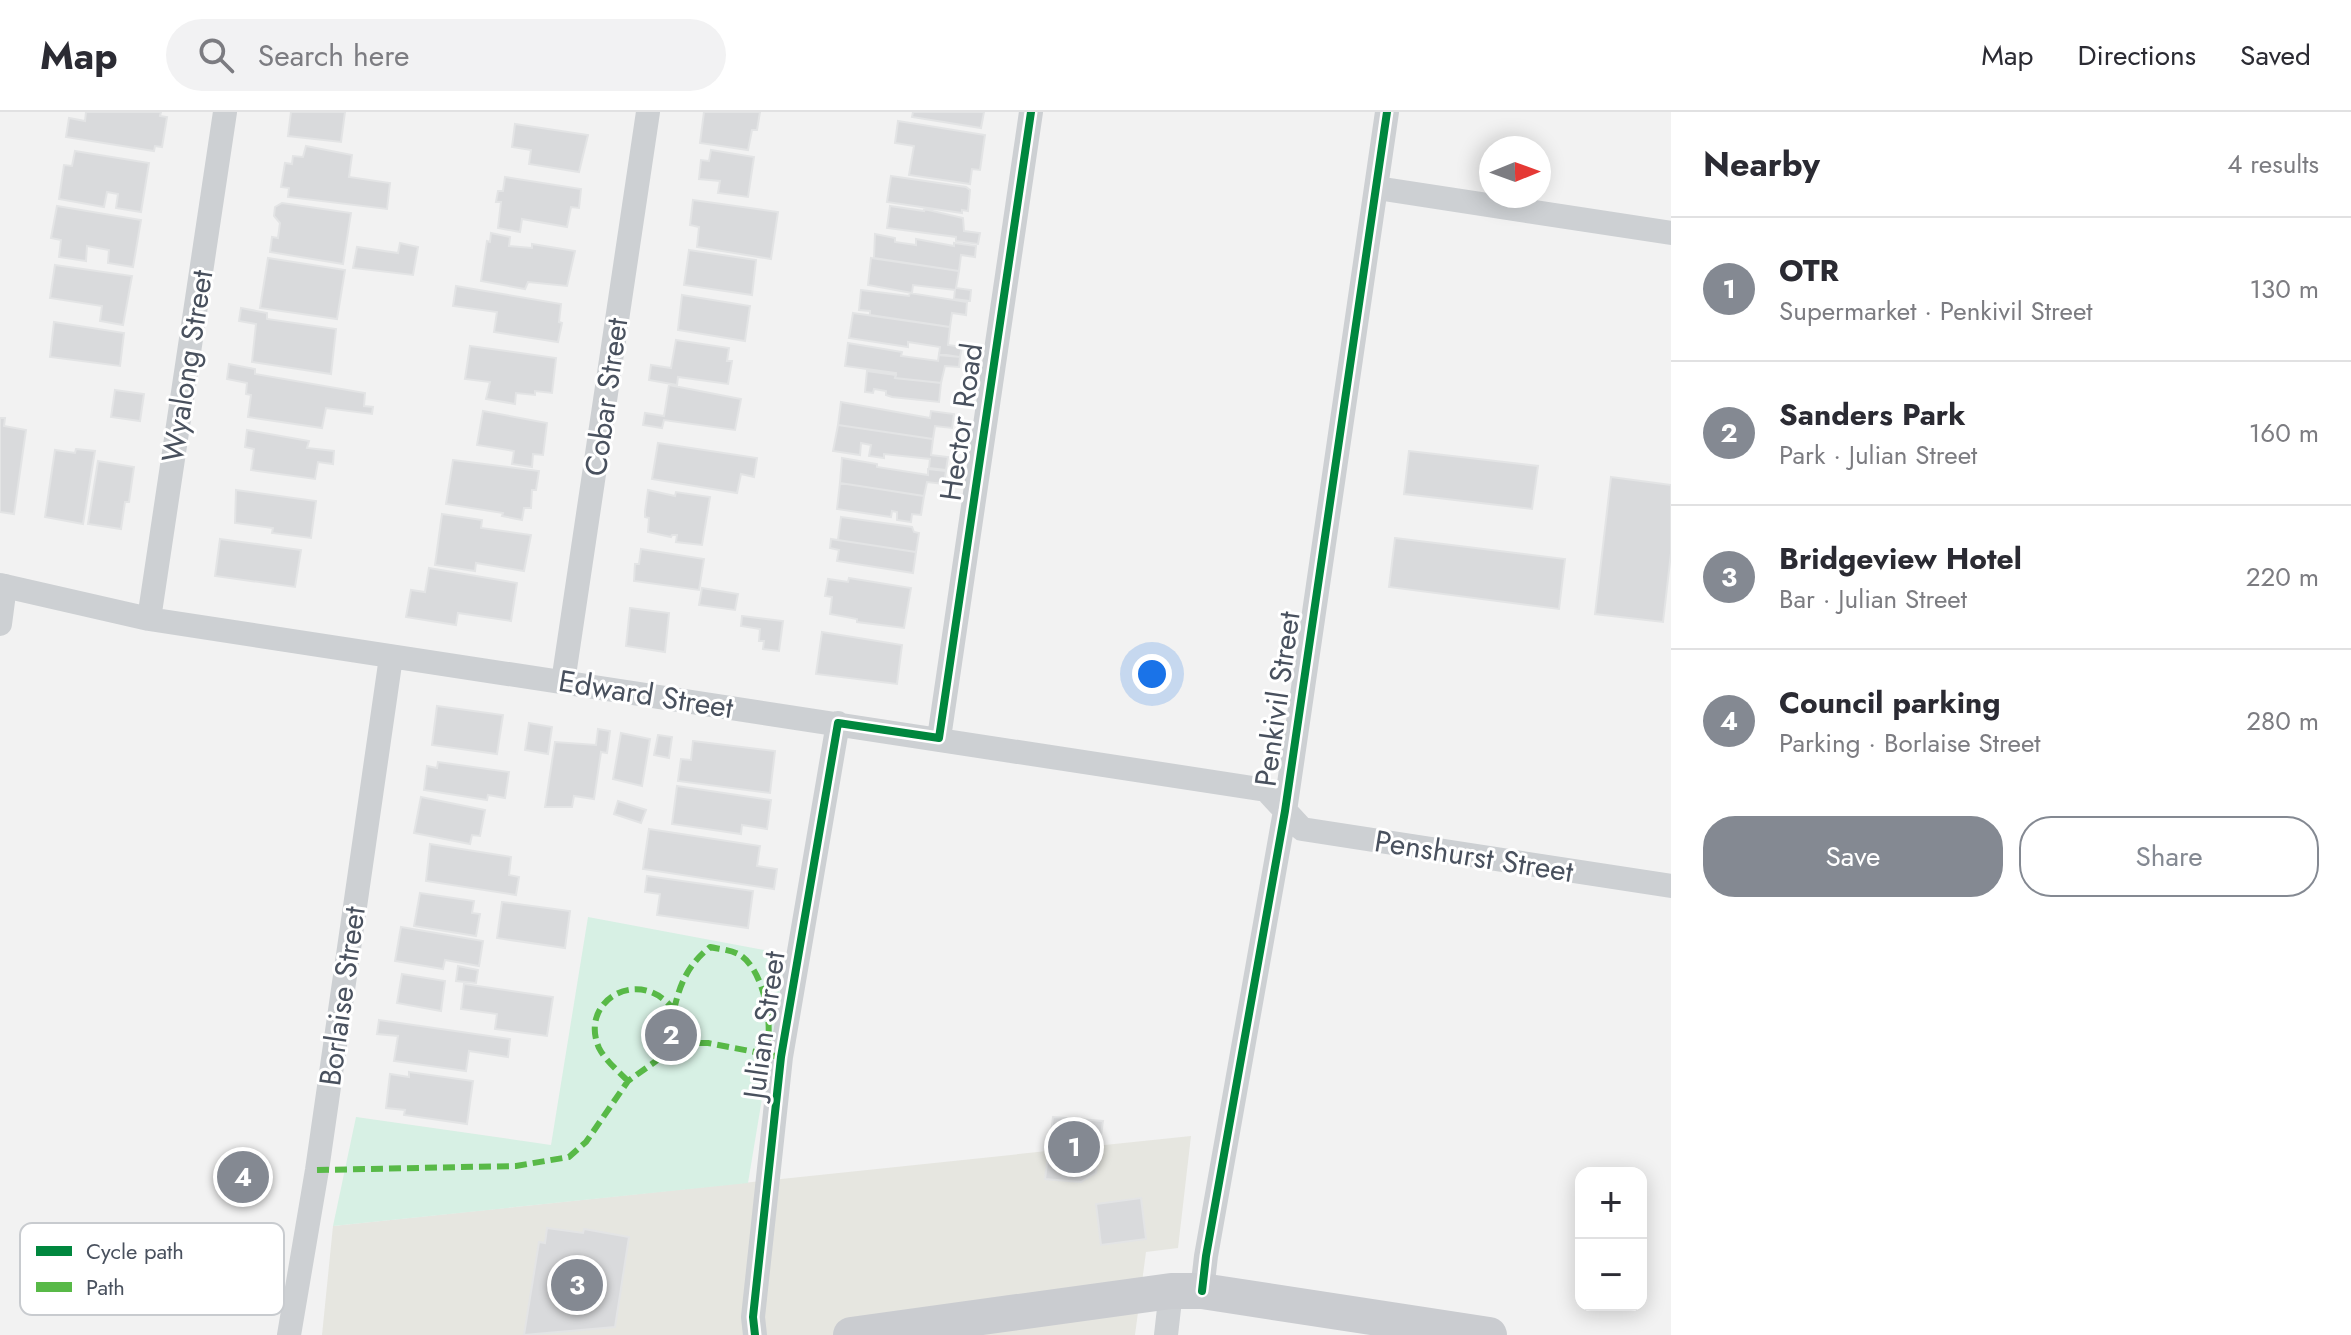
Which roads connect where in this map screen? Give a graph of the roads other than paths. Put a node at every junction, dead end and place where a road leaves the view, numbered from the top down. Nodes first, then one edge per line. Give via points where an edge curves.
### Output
1 (225, 112) edge
2 (648, 112) edge
3 (1031, 112) edge
4 (1387, 112) edge
5 (1377, 188) junction
6 (1671, 233) edge
7 (3, 585) edge
8 (149, 619) junction
9 (0, 624) edge
10 (391, 657) junction
11 (563, 682) junction
12 (838, 723) junction
13 (939, 738) junction
14 (1285, 811) junction
15 (1671, 886) edge
16 (1187, 1291) junction
17 (289, 1335) edge
18 (755, 1335) edge
19 (851, 1335) edge
20 (1166, 1335) edge
21 (1489, 1335) edge

1 - 8 street, Wyalong Street
2 - 11 street, Cobar Street
3 - 13 street, Hector Road
4 - 5 street, Penkivil Street
5 - 6 street
5 - 14 street, Penkivil Street
7 - 8 street, Edward Street
7 - 9 street
8 - 10 street, Edward Street
10 - 11 street, Edward Street
10 - 17 street, Borlaise Street
11 - 12 street, Edward Street
12 - 13 street, Edward Street
12 - 18 street, Julian Street via 781,1057
13 - 14 street, Edward Street via 1266,790
14 - 15 street, Penshurst Street via 1302,829
14 - 16 street, Penkivil Street via 1209,1241
16 - 19 main road
16 - 20 street, Penkivil Street
16 - 21 main road

